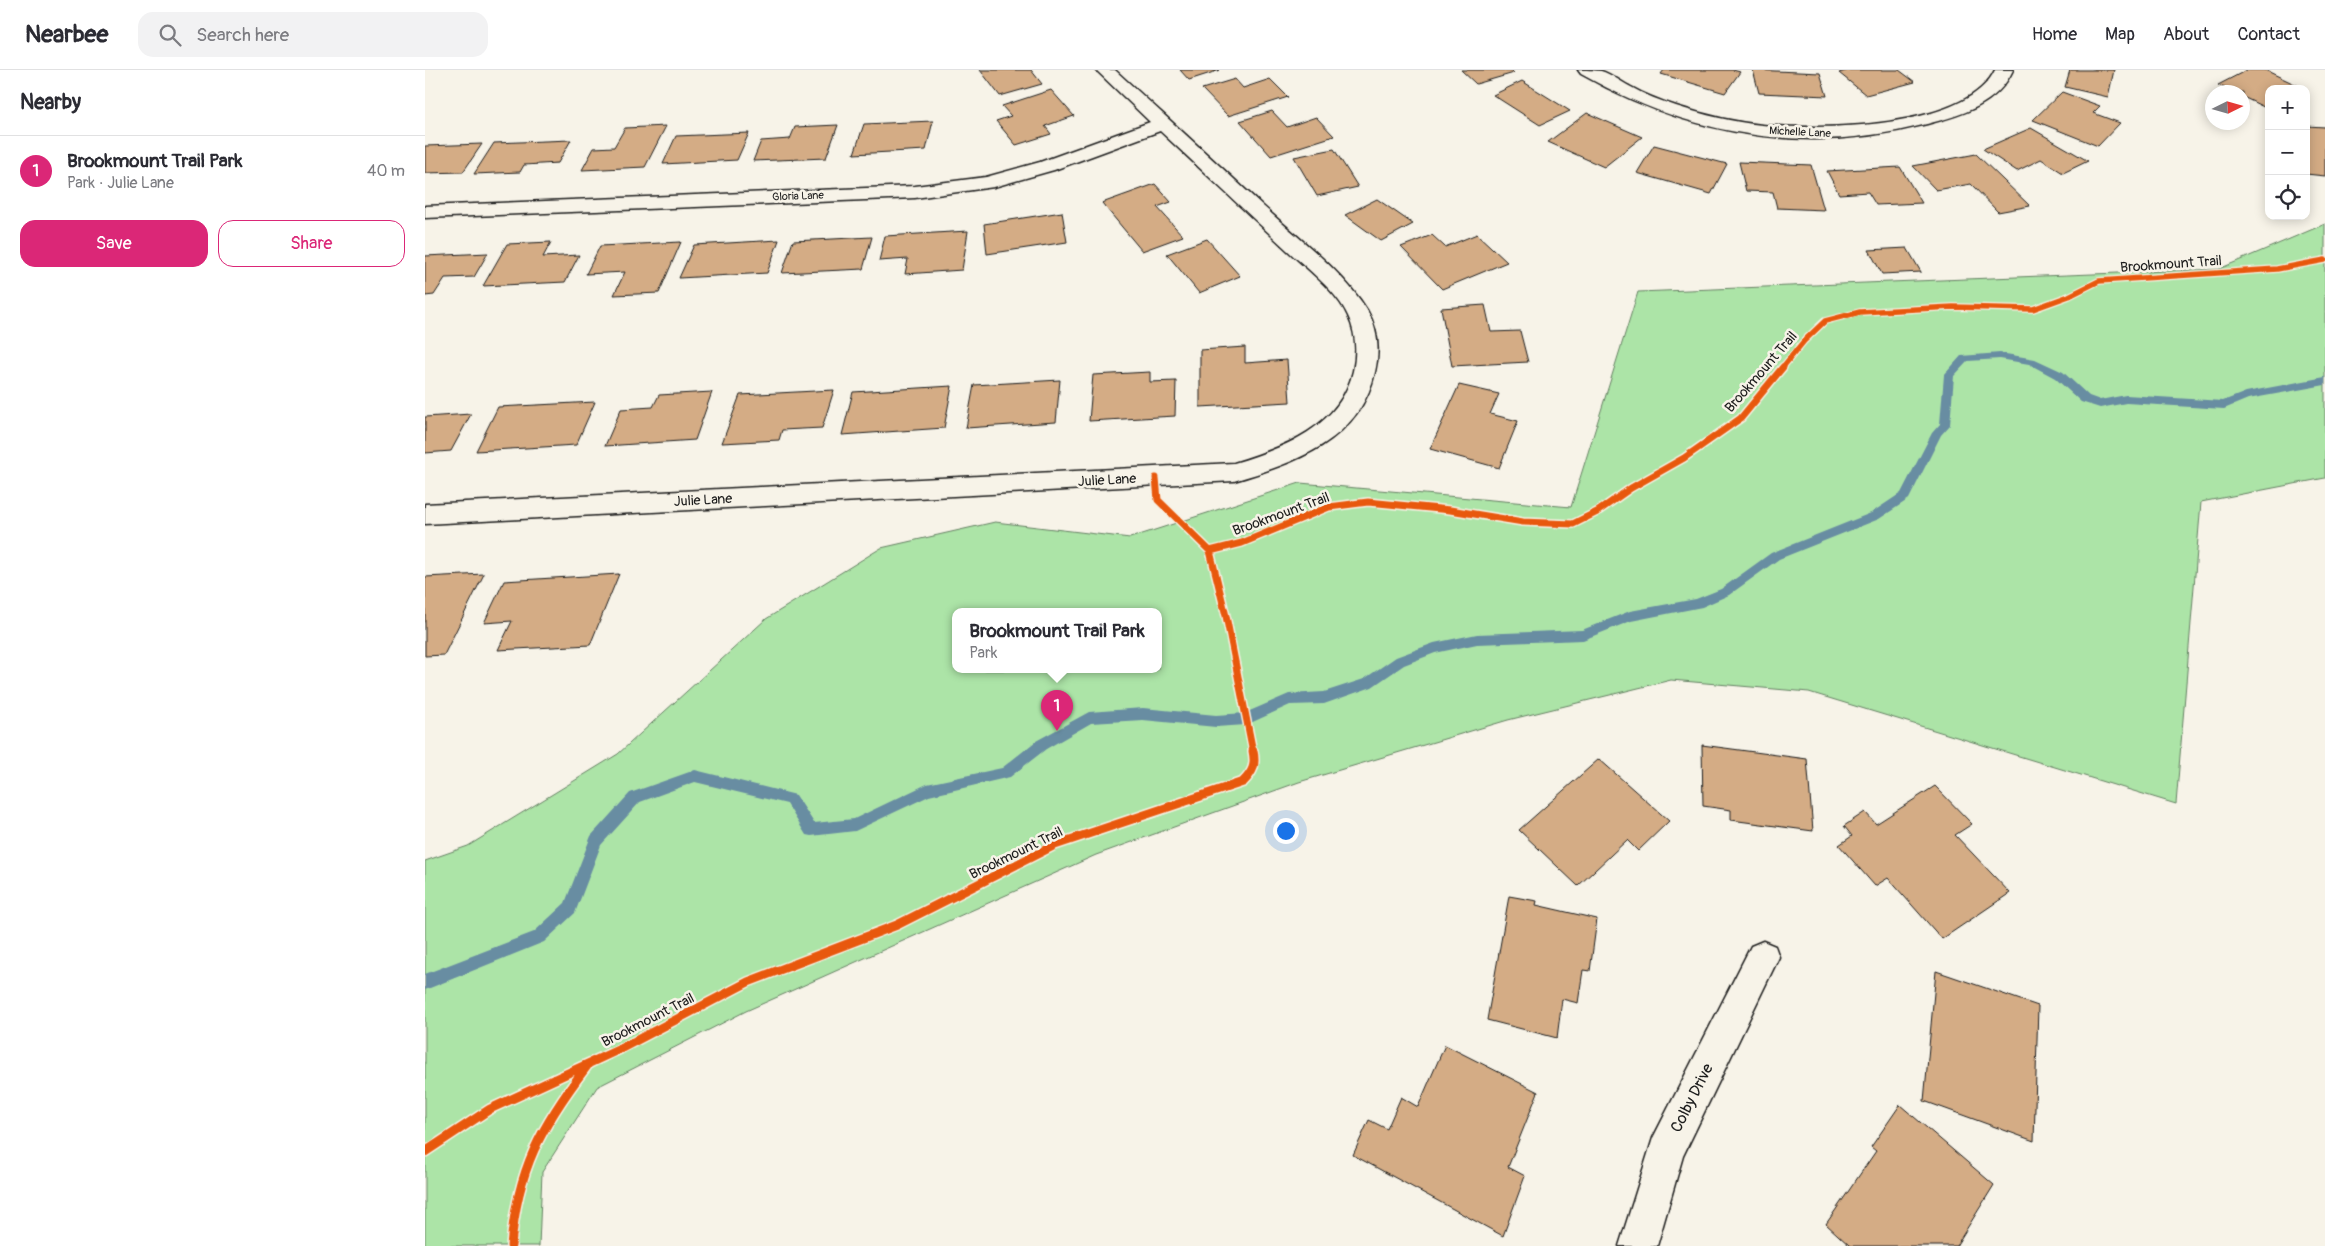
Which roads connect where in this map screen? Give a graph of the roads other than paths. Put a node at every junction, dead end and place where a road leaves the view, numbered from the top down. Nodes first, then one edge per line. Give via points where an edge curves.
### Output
1 (1105, 70) edge
2 (1587, 70) edge
3 (2004, 70) edge
4 (1161, 124) junction
5 (425, 212) edge
6 (425, 514) edge
7 (1763, 957) dead end
8 (1638, 1246) edge

1 - 4 street, Julie Lane
2 - 3 street, Michelle Lane via 1610,85 1656,106 1698,118 1775,132 1826,134 1899,128 1959,110 1983,97
4 - 5 street, Gloria Lane via 1004,178 915,192
4 - 6 street, Julie Lane via 1327,276 1358,314 1368,343 1365,376 1347,413 1317,439 1278,459 1234,472
7 - 8 street, Colby Drive via 1666,1151

